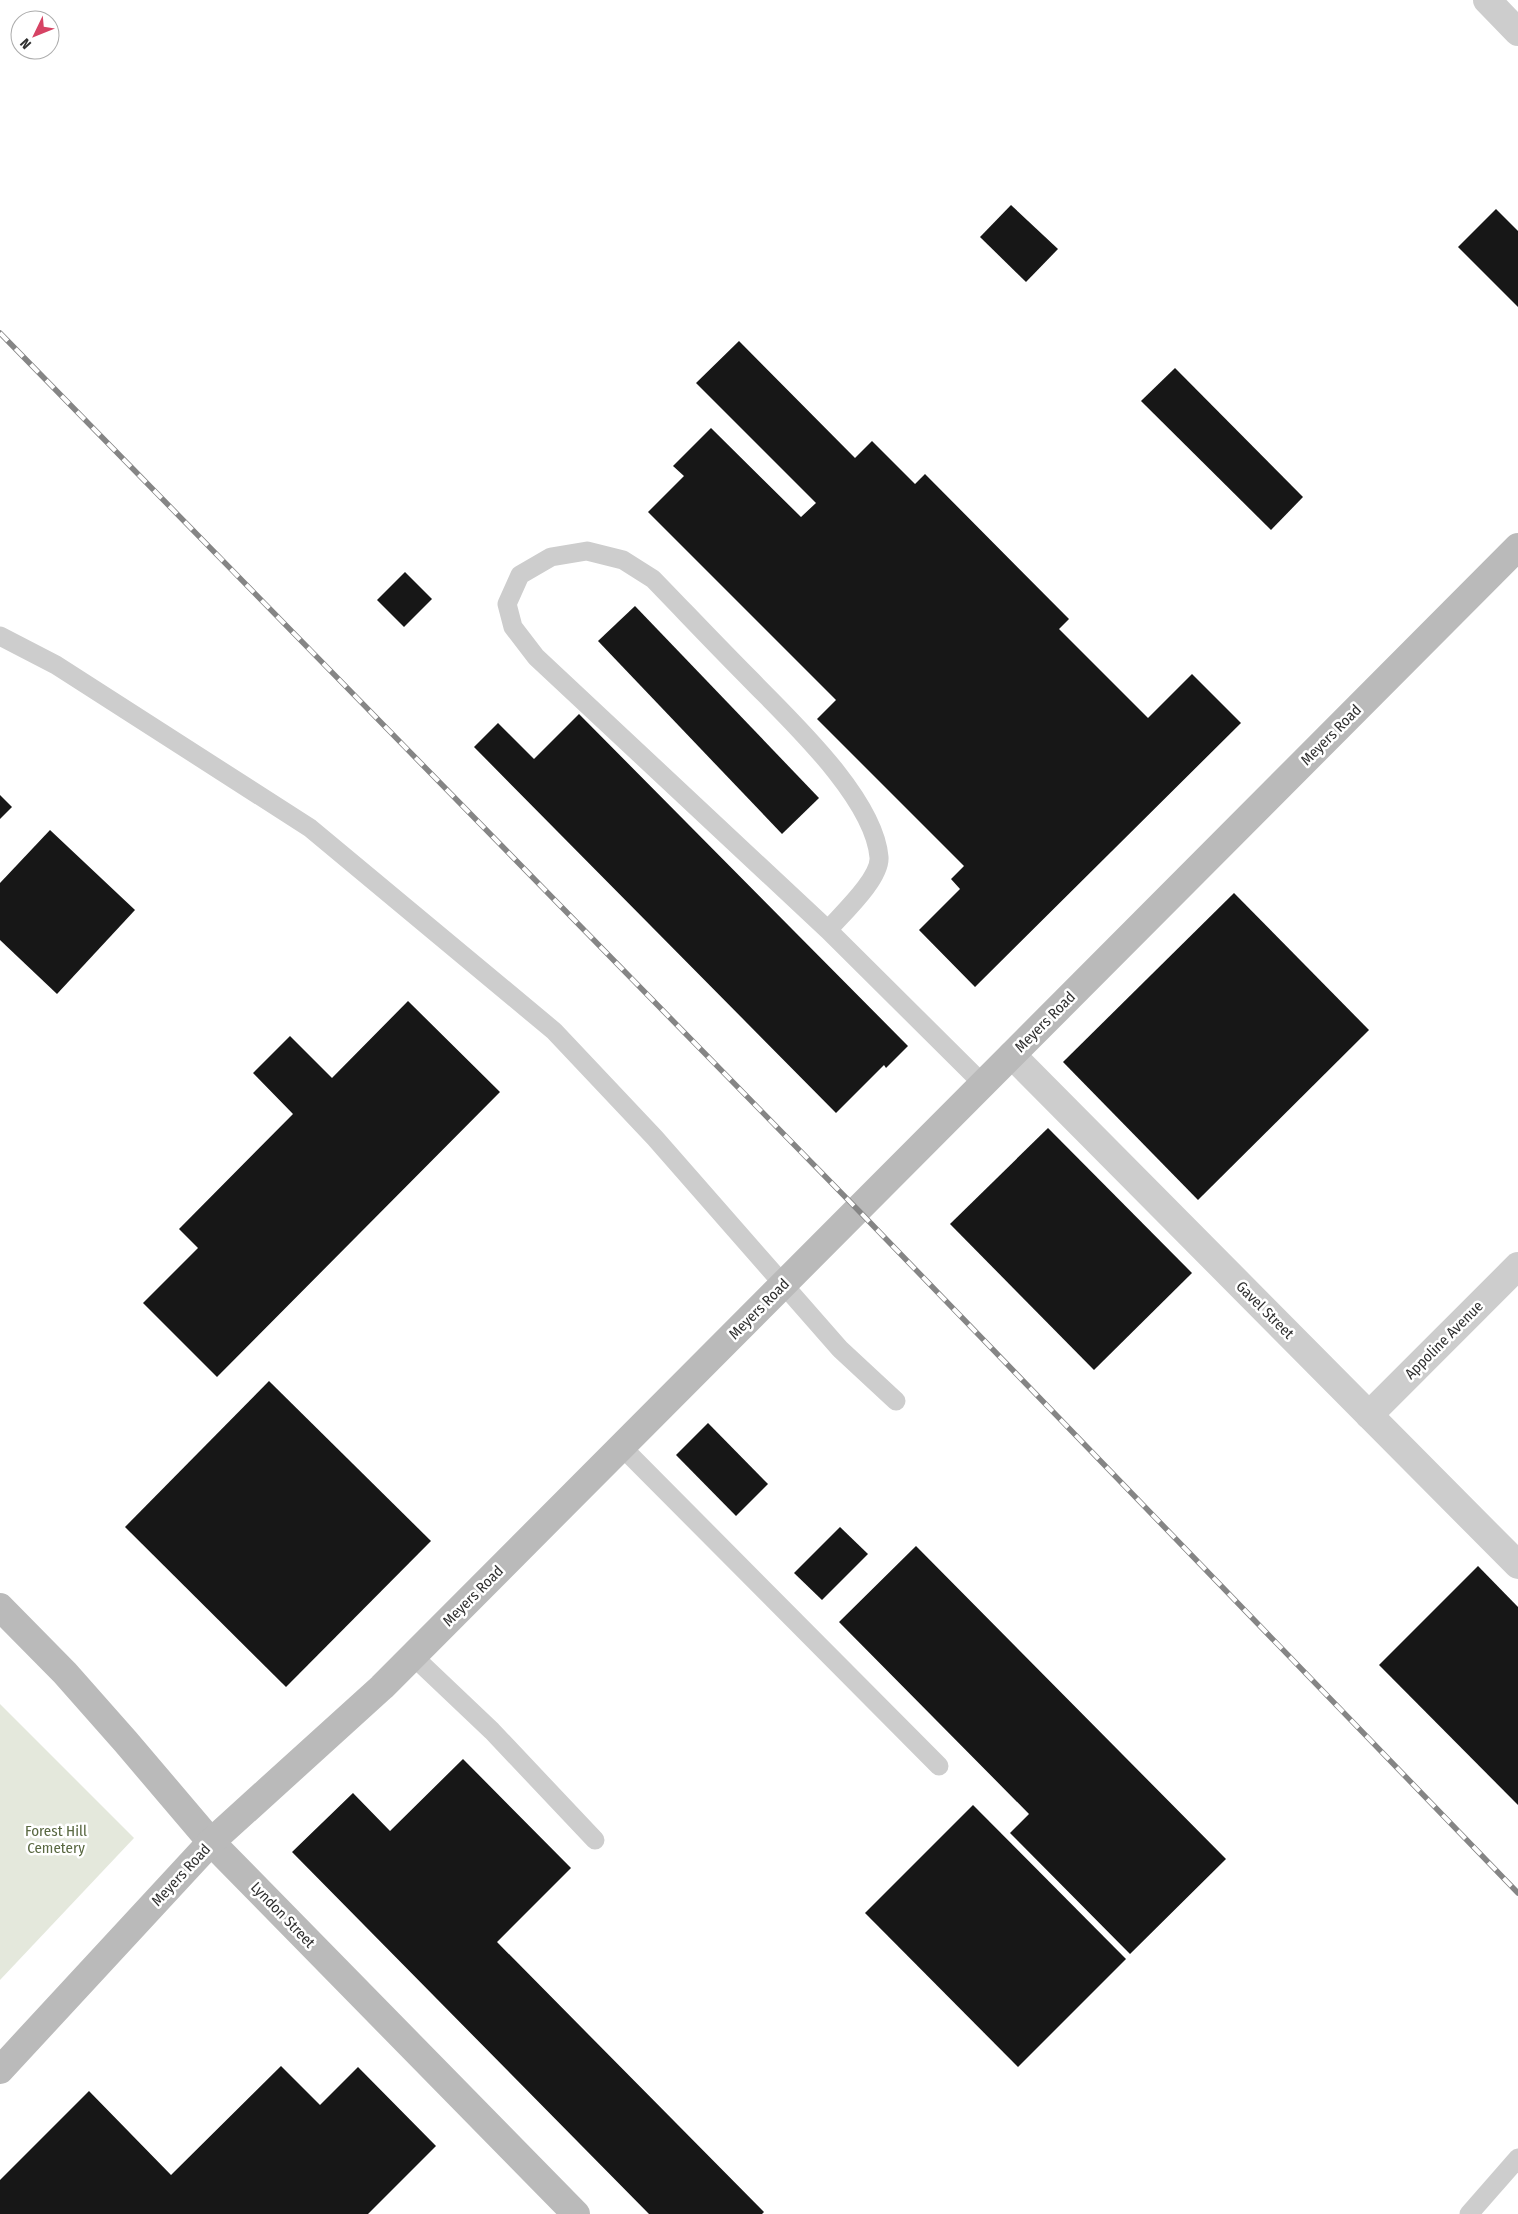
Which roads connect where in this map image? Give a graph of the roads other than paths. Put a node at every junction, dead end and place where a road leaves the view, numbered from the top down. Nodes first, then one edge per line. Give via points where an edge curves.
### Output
1 (1487, 0) edge
2 (1518, 32) edge
3 (1518, 547) edge
4 (0, 636) edge
5 (828, 930) junction
6 (1012, 1055) junction
7 (983, 1084) junction
8 (1518, 1266) edge
9 (785, 1284) junction
10 (896, 1401) dead end
11 (1369, 1415) junction
12 (622, 1447) junction
13 (1518, 1565) edge
14 (0, 1607) edge
15 (412, 1656) junction
16 (940, 1766) dead end
17 (595, 1840) dead end
18 (211, 1842) junction
19 (0, 2070) edge
20 (1518, 2158) edge
21 (576, 2214) edge
22 (1468, 2214) edge

1 - 2 street
3 - 6 street, Meyers Road
4 - 9 lane via 56,666 310,828 554,1031
5 - 5 lane via 536,657 513,627 508,604 520,576 551,557 587,551 623,560 653,579 815,748 845,783 870,826 880,858 873,878
5 - 7 lane
6 - 7 street, Meyers Road
6 - 11 street, Gavel Street
7 - 9 street, Meyers Road
8 - 11 street, Appoline Avenue
9 - 10 lane via 840,1349
9 - 12 street, Meyers Road
11 - 13 street, Gavel Street
12 - 15 street, Meyers Road
12 - 16 lane
14 - 18 street, Lyndon Street via 120,1735
15 - 17 lane via 492,1732
15 - 18 street, Meyers Road
18 - 19 street, Meyers Road
18 - 21 street, Lyndon Street
20 - 22 lane

